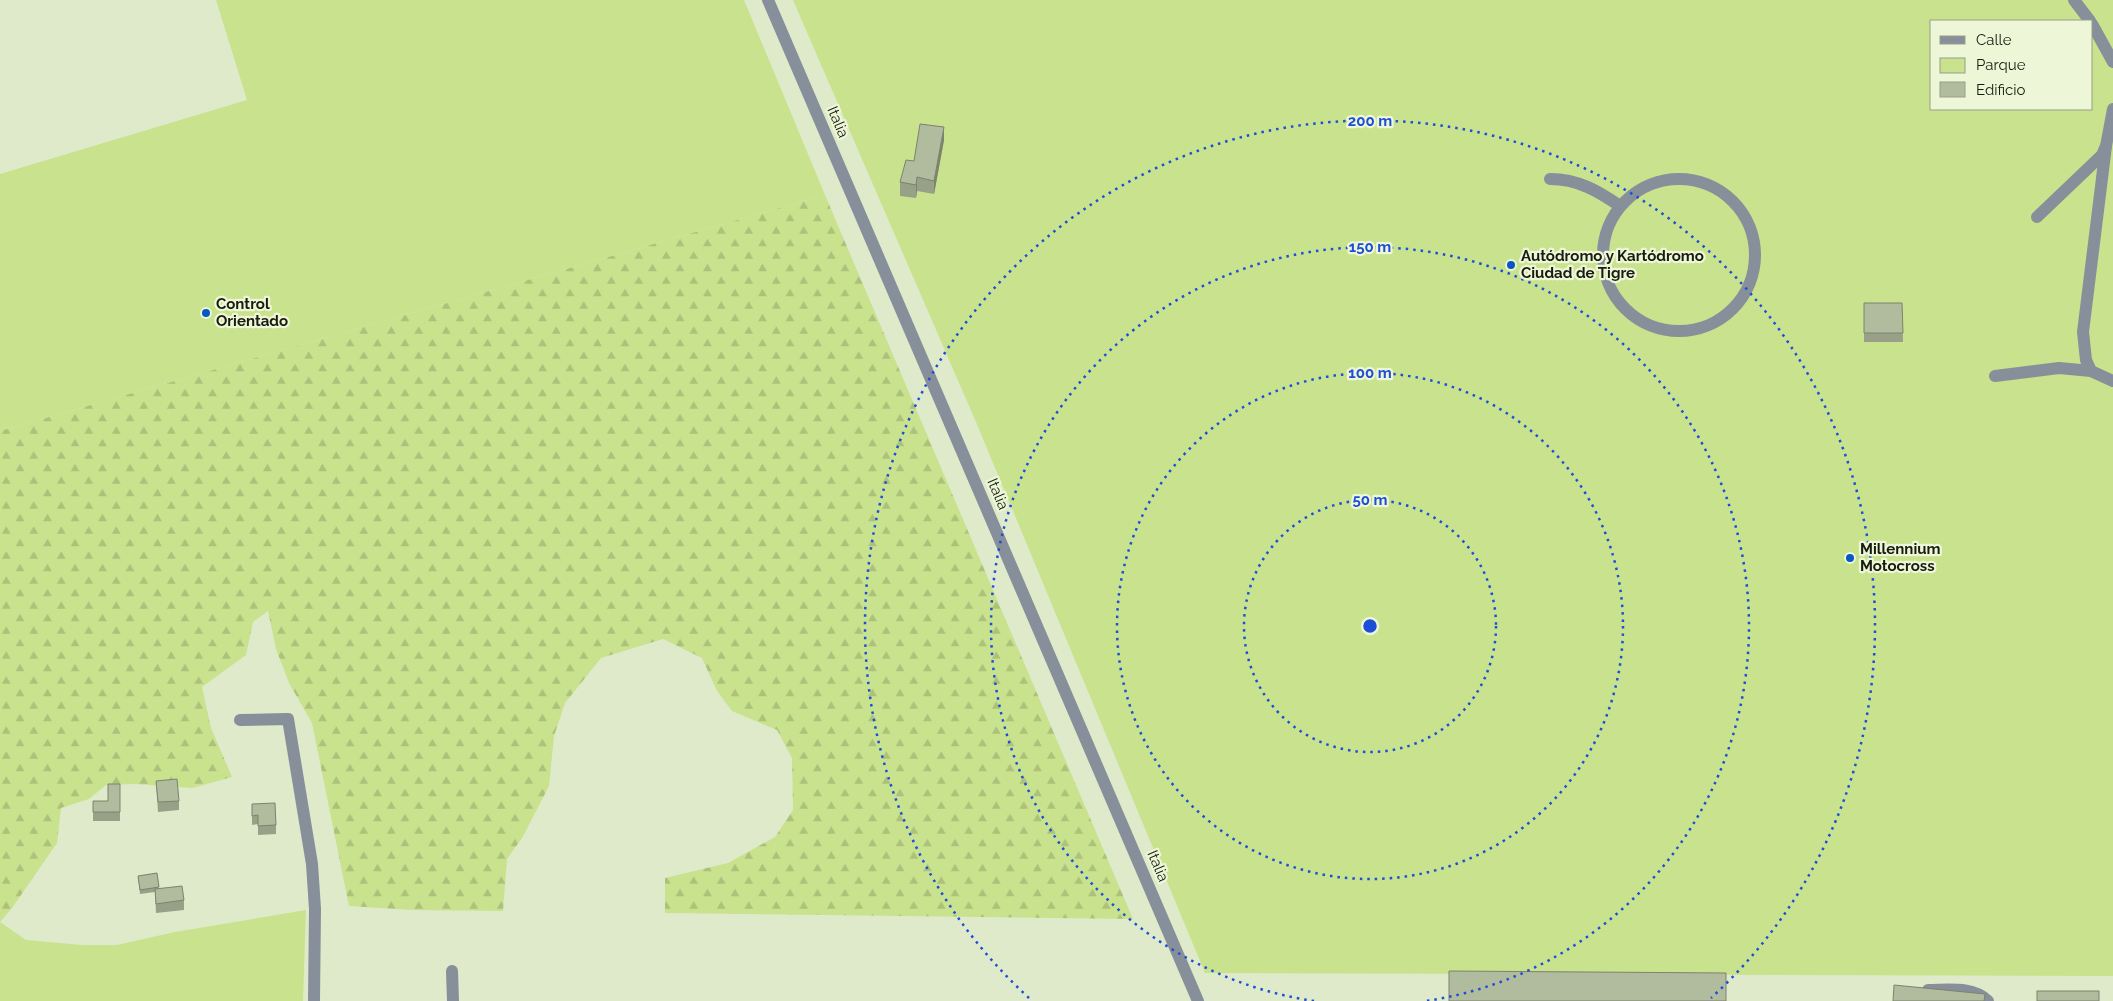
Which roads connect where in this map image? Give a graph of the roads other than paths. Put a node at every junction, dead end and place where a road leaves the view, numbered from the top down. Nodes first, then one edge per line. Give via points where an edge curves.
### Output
1 (768, 0) edge
2 (2074, 0) edge
3 (2089, 20) edge
4 (2093, 26) edge
5 (2113, 62) edge
6 (2113, 109) edge
7 (2106, 146) junction
8 (1550, 179) dead end
9 (1620, 206) junction
10 (2037, 217) dead end
11 (2091, 371) junction
12 (1995, 376) dead end
13 (2113, 381) edge
14 (240, 720) dead end
15 (452, 972) dead end
16 (1928, 990) edge
17 (314, 1001) edge
18 (453, 1001) edge
19 (1198, 1001) edge
20 (1988, 1001) edge

1 - 19 street, Italia
2 - 3 street
4 - 5 street
6 - 7 street
7 - 10 street via 2102,155
7 - 11 street via 2083,332 2086,360
8 - 9 street via 1581,184
9 - 9 street via 1605,236 1604,268 1609,284 1628,311 1656,327 1689,330 1720,319 1733,309 1750,282 1755,266 1755,249 1746,218 1724,193 1710,185 1678,178 1646,186
11 - 12 street via 2059,368
11 - 13 street
14 - 17 street via 288,719 312,864
15 - 18 street
16 - 20 street via 1965,990

